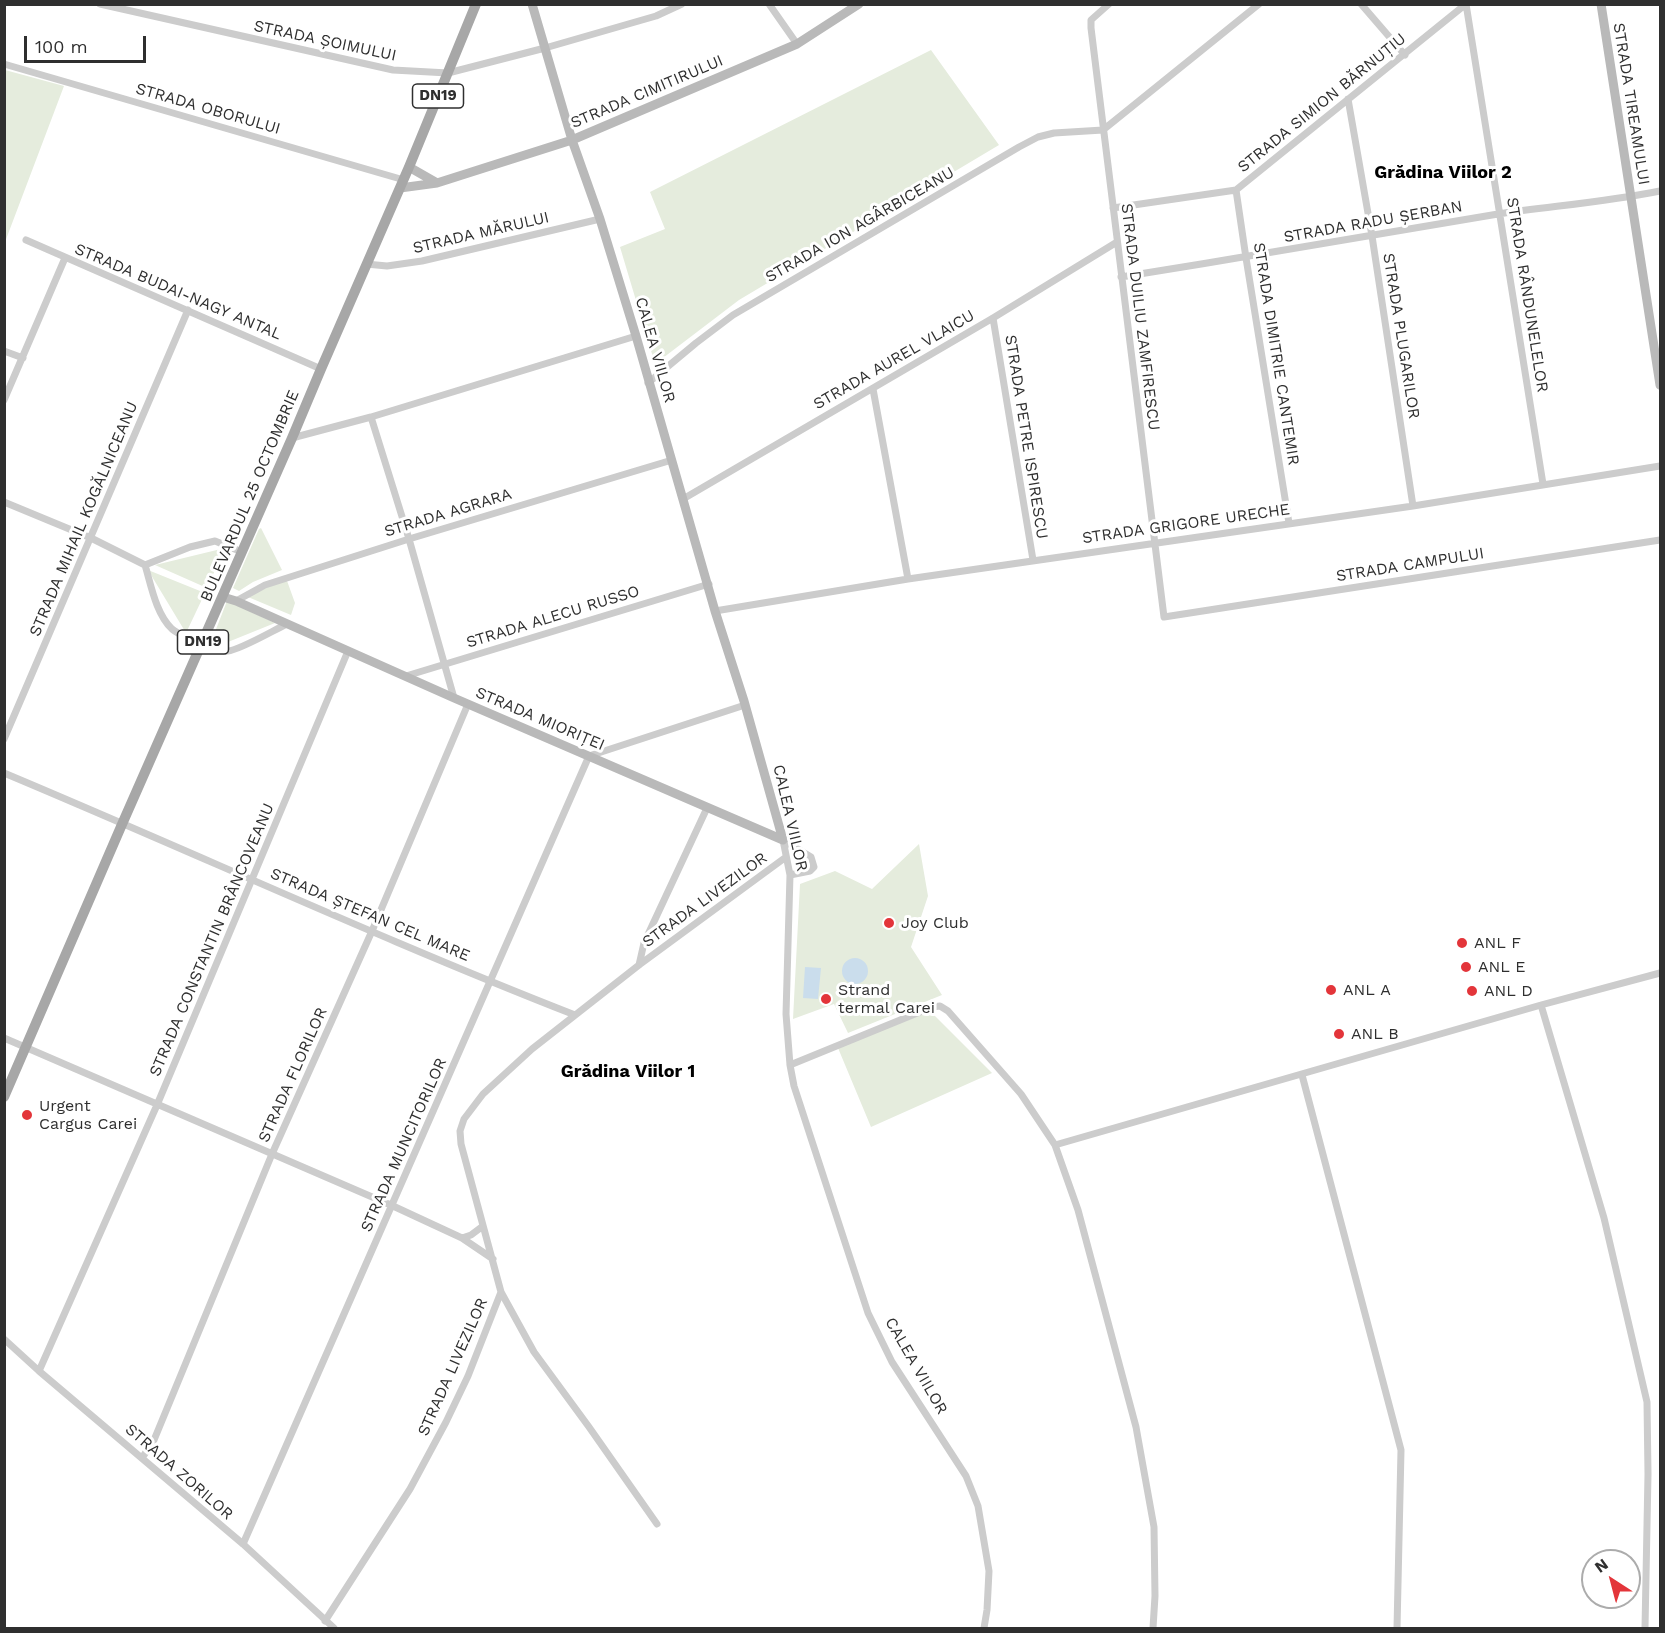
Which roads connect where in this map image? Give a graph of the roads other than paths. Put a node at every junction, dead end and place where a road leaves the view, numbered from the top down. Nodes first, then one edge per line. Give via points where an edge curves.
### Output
1 (100, 4) edge
2 (476, 4) edge
3 (532, 4) edge
4 (682, 4) edge
5 (769, 4) edge
6 (859, 4) edge
7 (1109, 4) edge
8 (1259, 4) edge
9 (1361, 4) edge
10 (1466, 4) edge
11 (1601, 4) edge
12 (796, 44) junction
13 (545, 48) junction
14 (1405, 55) junction
15 (4, 64) edge
16 (448, 73) junction
17 (1348, 99) junction
18 (1103, 130) junction
19 (572, 140) junction
20 (409, 167) junction
21 (437, 183) junction
22 (402, 184) junction
23 (1236, 190) junction
24 (1660, 191) edge
25 (1630, 197) junction
26 (1113, 208) junction
27 (1500, 214) junction
28 (600, 219) junction
29 (1372, 236) junction
30 (26, 240) dead end
31 (1117, 242) junction
32 (65, 258) junction
33 (1246, 258) junction
34 (366, 264) junction
35 (1121, 277) junction
36 (188, 310) junction
37 (993, 318) junction
38 (636, 336) junction
39 (4, 351) edge
40 (1658, 351) edge
41 (23, 358) junction
42 (321, 369) junction
43 (648, 383) junction
44 (1660, 385) edge
45 (873, 389) junction
46 (4, 400) edge
47 (371, 417) junction
48 (292, 438) junction
49 (672, 460) junction
50 (1660, 466) edge
51 (1544, 484) junction
52 (683, 499) junction
53 (4, 502) edge
54 (1413, 506) junction
55 (1290, 523) junction
56 (91, 538) junction
57 (409, 539) junction
58 (1660, 540) edge
59 (1154, 542) junction
60 (242, 552) junction
61 (1033, 560) junction
62 (145, 565) junction
63 (908, 579) junction
64 (709, 584) junction
65 (223, 597) junction
66 (236, 601) junction
67 (716, 611) junction
68 (1164, 617) joint
69 (287, 624) junction
70 (202, 644) junction
71 (348, 651) junction
72 (446, 665) junction
73 (406, 676) junction
74 (454, 698) junction
75 (468, 704) junction
76 (745, 705) junction
77 (4, 739) edge
78 (589, 756) junction
79 (4, 773) edge
80 (707, 808) junction
81 (123, 822) junction
82 (783, 840) junction
83 (786, 857) junction
84 (790, 875) junction
85 (252, 879) junction
86 (372, 931) junction
87 (639, 965) junction
88 (1660, 973) edge
89 (490, 982) junction
90 (1541, 1005) junction
91 (575, 1015) junction
92 (4, 1038) edge
93 (26, 1047) junction
94 (790, 1065) junction
95 (1302, 1075) junction
96 (4, 1096) edge
97 (157, 1105) junction
98 (1055, 1145) junction
99 (272, 1154) junction
100 (393, 1206) junction
101 (483, 1226) junction
102 (462, 1238) junction
103 (493, 1259) junction
104 (501, 1292) junction
105 (4, 1339) edge
106 (39, 1371) junction
107 (142, 1458) junction
108 (657, 1524) dead end
109 (243, 1545) junction
110 (326, 1621) junction
111 (334, 1629) edge
112 (984, 1629) edge
113 (1153, 1629) edge
114 (1397, 1629) edge
115 (1645, 1629) edge

1 - 16 street, STRADA ȘOIMULUI via 393,70
2 - 16 main road, BULEVARDUL 25 OCTOMBRIE / DN19
3 - 13 street, CALEA VIILOR
4 - 13 street, STRADA ȘOIMULUI via 656,16
5 - 12 street
6 - 12 street, STRADA CIMITIRULUI
7 - 18 street, STRADA DUILIU ZAMFIRESCU via 1091,20 1090,28
8 - 18 street
9 - 14 street
10 - 14 street, STRADA SIMION BĂRNUȚIU
10 - 27 street, STRADA RÂNDUNELELOR
11 - 25 street, STRADA TIREAMULUI
12 - 19 street, STRADA CIMITIRULUI
13 - 16 street, STRADA ȘOIMULUI
13 - 19 street, CALEA VIILOR
14 - 17 street, STRADA SIMION BĂRNUȚIU
15 - 22 street, STRADA OBORULUI
16 - 20 main road, BULEVARDUL 25 OCTOMBRIE / DN19
17 - 23 street, STRADA SIMION BĂRNUȚIU
17 - 29 street, STRADA PLUGARILOR
18 - 26 street, STRADA DUILIU ZAMFIRESCU
18 - 43 street, STRADA ION AGÂRBICEANU via 1054,133 1018,147 733,315
19 - 21 street, STRADA CIMITIRULUI
19 - 28 street, CALEA VIILOR
20 - 21 street
20 - 22 main road, BULEVARDUL 25 OCTOMBRIE / DN19
21 - 22 street, STRADA CIMITIRULUI
22 - 34 main road, BULEVARDUL 25 OCTOMBRIE / DN19
23 - 26 street, STRADA SIMION BĂRNUȚIU
23 - 33 street, STRADA DIMITRIE CANTEMIR
24 - 25 street, STRADA RADU ȘERBAN
25 - 27 street, STRADA RADU ȘERBAN
25 - 40 street, STRADA TIREAMULUI
26 - 31 street, STRADA DUILIU ZAMFIRESCU
27 - 29 street, STRADA RADU ȘERBAN
27 - 51 street, STRADA RÂNDUNELELOR
28 - 34 street, STRADA MĂRULUI via 422,261 387,266
28 - 38 street, CALEA VIILOR
29 - 33 street, STRADA RADU ȘERBAN
29 - 54 street, STRADA PLUGARILOR
30 - 32 street, STRADA BUDAI-NAGY ANTAL
31 - 35 street, STRADA DUILIU ZAMFIRESCU
31 - 37 street, STRADA AUREL VLAICU
32 - 36 street, STRADA BUDAI-NAGY ANTAL
32 - 41 street
33 - 35 street, STRADA RADU ȘERBAN
33 - 55 street, STRADA DIMITRIE CANTEMIR
34 - 42 main road, BULEVARDUL 25 OCTOMBRIE / DN19
35 - 59 street, STRADA DUILIU ZAMFIRESCU
36 - 42 street, STRADA BUDAI-NAGY ANTAL
36 - 56 street, STRADA MIHAIL KOGĂLNICEANU
37 - 45 street, STRADA AUREL VLAICU
37 - 61 street, STRADA PETRE ISPIRESCU
38 - 43 street, CALEA VIILOR
38 - 47 street
39 - 41 street
40 - 44 street, STRADA TIREAMULUI
41 - 46 street
42 - 48 main road, BULEVARDUL 25 OCTOMBRIE / DN19
43 - 49 street, CALEA VIILOR
45 - 52 street, STRADA AUREL VLAICU
45 - 63 street
47 - 48 street
47 - 57 street
48 - 60 main road, BULEVARDUL 25 OCTOMBRIE / DN19
49 - 52 street, CALEA VIILOR
49 - 57 street, STRADA AGRARA
50 - 51 street, STRADA GRIGORE URECHE
51 - 54 street, STRADA GRIGORE URECHE
52 - 64 street, CALEA VIILOR
53 - 56 street
54 - 55 street, STRADA GRIGORE URECHE
55 - 59 street, STRADA GRIGORE URECHE
56 - 62 street
56 - 77 street, STRADA MIHAIL KOGĂLNICEANU
57 - 66 street, STRADA AGRARA via 265,585
57 - 72 street
58 - 68 street, STRADA CAMPULUI
59 - 61 street, STRADA GRIGORE URECHE
59 - 68 street, STRADA DUILIU ZAMFIRESCU
60 - 62 street via 215,541
60 - 65 main road, BULEVARDUL 25 OCTOMBRIE / DN19
61 - 63 street, STRADA GRIGORE URECHE
62 - 70 street via 160,610 170,626
63 - 67 street, STRADA GRIGORE URECHE
64 - 67 street, CALEA VIILOR
64 - 72 street, STRADA ALECU RUSSO
65 - 66 street, STRADA MIORIȚEI
65 - 70 main road, BULEVARDUL 25 OCTOMBRIE / DN19
66 - 69 street, STRADA MIORIȚEI
67 - 76 street, CALEA VIILOR
69 - 70 street via 233,650 221,651
69 - 71 street, STRADA MIORIȚEI
70 - 81 main road, BULEVARDUL 25 OCTOMBRIE / DN19
71 - 73 street, STRADA MIORIȚEI
71 - 85 street, STRADA CONSTANTIN BRÂNCOVEANU
72 - 73 street, STRADA ALECU RUSSO
72 - 74 street
73 - 74 street, STRADA MIORIȚEI
74 - 75 street, STRADA MIORIȚEI
75 - 78 street, STRADA MIORIȚEI
75 - 86 street, STRADA FLORILOR
76 - 78 street
76 - 82 street, CALEA VIILOR
78 - 80 street, STRADA MIORIȚEI
78 - 89 street, STRADA MUNCITORILOR
79 - 81 street, STRADA ȘTEFAN CEL MARE
80 - 82 street, STRADA MIORIȚEI
80 - 87 street, STRADA LIVEZILOR via 644,943
81 - 85 street, STRADA ȘTEFAN CEL MARE
81 - 93 main road, BULEVARDUL 25 OCTOMBRIE / DN19
82 - 83 street, CALEA VIILOR
82 - 84 street via 813,862 810,871
83 - 84 street, CALEA VIILOR
83 - 87 street, STRADA LIVEZILOR
84 - 94 street, CALEA VIILOR via 786,1014
85 - 86 street, STRADA ȘTEFAN CEL MARE
85 - 97 street, STRADA CONSTANTIN BRÂNCOVEANU
86 - 89 street, STRADA ȘTEFAN CEL MARE
86 - 99 street, STRADA FLORILOR
87 - 91 street, STRADA LIVEZILOR
88 - 90 street
89 - 91 street, STRADA ȘTEFAN CEL MARE
89 - 100 street, STRADA MUNCITORILOR
90 - 95 street
90 - 115 street via 1604,1218 1647,1402
91 - 101 street, STRADA LIVEZILOR via 483,1094 464,1119 461,1144
92 - 93 street
93 - 96 main road, BULEVARDUL 25 OCTOMBRIE / DN19
93 - 97 street
94 - 98 street via 940,1006 1021,1094
94 - 112 street, CALEA VIILOR via 868,1313 892,1362 966,1476 978,1506 989,1571
95 - 98 street
95 - 114 street via 1401,1450
97 - 99 street
97 - 106 street, STRADA CONSTANTIN BRÂNCOVEANU
98 - 113 street via 1078,1210 1136,1427 1154,1527
99 - 100 street
99 - 107 street, STRADA FLORILOR via 154,1440
100 - 102 street
100 - 109 street, STRADA MUNCITORILOR
101 - 102 street
101 - 103 street, STRADA LIVEZILOR
102 - 103 street
103 - 104 street, STRADA LIVEZILOR
104 - 108 street via 534,1352
104 - 110 street, STRADA LIVEZILOR via 441,1431 410,1489
105 - 106 street, STRADA ZORILOR
106 - 107 street, STRADA ZORILOR
107 - 109 street, STRADA ZORILOR
109 - 110 street, STRADA ZORILOR
110 - 111 street, STRADA ZORILOR

